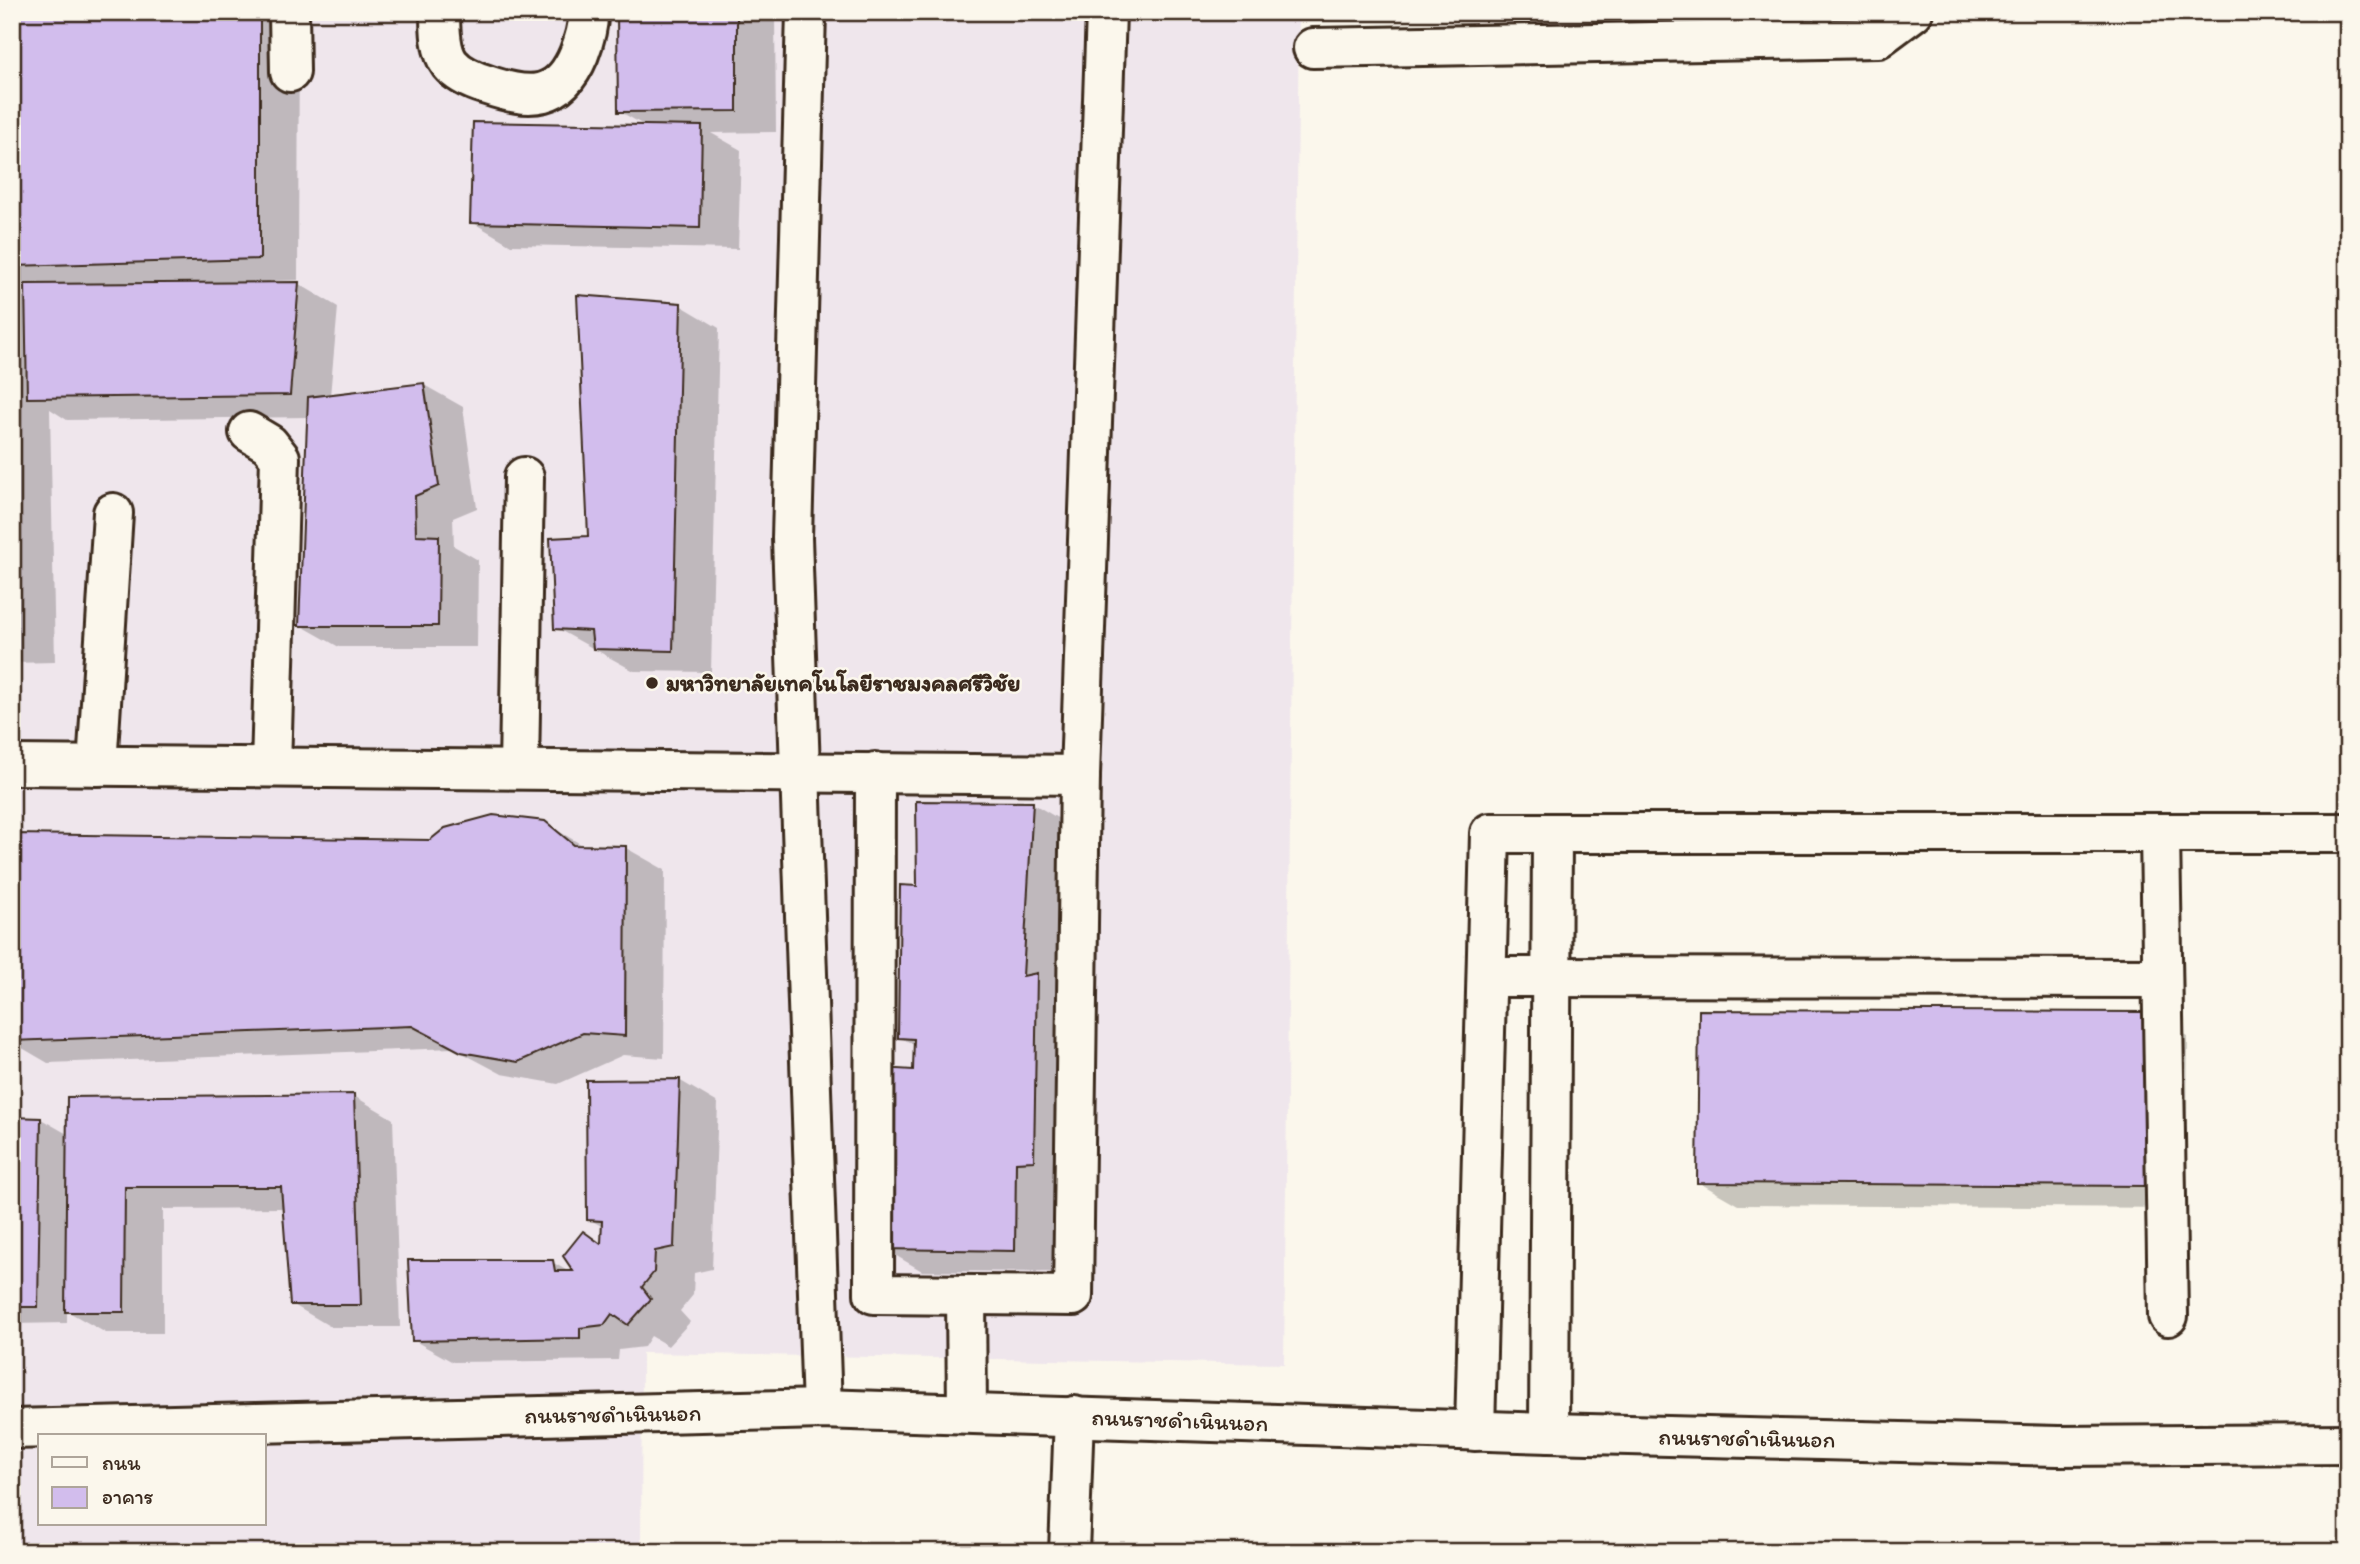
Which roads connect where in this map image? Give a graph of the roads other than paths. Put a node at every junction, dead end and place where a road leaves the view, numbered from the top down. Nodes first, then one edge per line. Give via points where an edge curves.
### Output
1 (289, 12) edge
2 (440, 12) edge
3 (588, 12) edge
4 (806, 12) edge
5 (1106, 12) edge
6 (1913, 12) edge
7 (1312, 48) dead end
8 (290, 72) dead end
9 (249, 432) dead end
10 (524, 477) dead end
11 (113, 513) dead end
12 (12, 765) edge
13 (97, 766) junction
14 (271, 767) junction
15 (519, 769) junction
16 (801, 771) junction
17 (875, 772) junction
18 (1080, 775) junction
19 (2348, 833) edge
20 (1552, 834) junction
21 (2160, 835) junction
22 (1487, 977) junction
23 (1551, 977) junction
24 (2162, 978) junction
25 (967, 1295) junction
26 (2168, 1316) dead end
27 (822, 1409) junction
28 (967, 1413) junction
29 (1074, 1416) junction
30 (12, 1429) edge
31 (1475, 1431) junction
32 (1549, 1433) junction
33 (2348, 1444) edge
34 (1069, 1552) edge

1 - 8 street
2 - 3 street via 442,44 449,63 464,76 516,93 549,92 566,79 580,49
4 - 16 street via 792,538
5 - 18 street
6 - 7 street via 1878,38
9 - 14 street via 269,444 280,458
10 - 15 street
11 - 13 street
12 - 13 street
13 - 14 street
14 - 15 street
15 - 16 street
16 - 17 street
16 - 27 street
17 - 18 street
17 - 25 street via 874,1294
18 - 25 street via 1073,1296
19 - 21 street
20 - 21 street
20 - 22 street via 1490,833
20 - 23 street
21 - 24 street
22 - 23 street
22 - 31 street
23 - 24 street
23 - 32 street
24 - 26 street
25 - 28 street
27 - 28 street, ถนนราชดำเนินนอก
27 - 30 street, ถนนราชดำเนินนอก
28 - 29 street, ถนนราชดำเนินนอก
29 - 31 street, ถนนราชดำเนินนอก
29 - 34 street
31 - 32 street, ถนนราชดำเนินนอก
32 - 33 street, ถนนราชดำเนินนอก via 2132,1447

